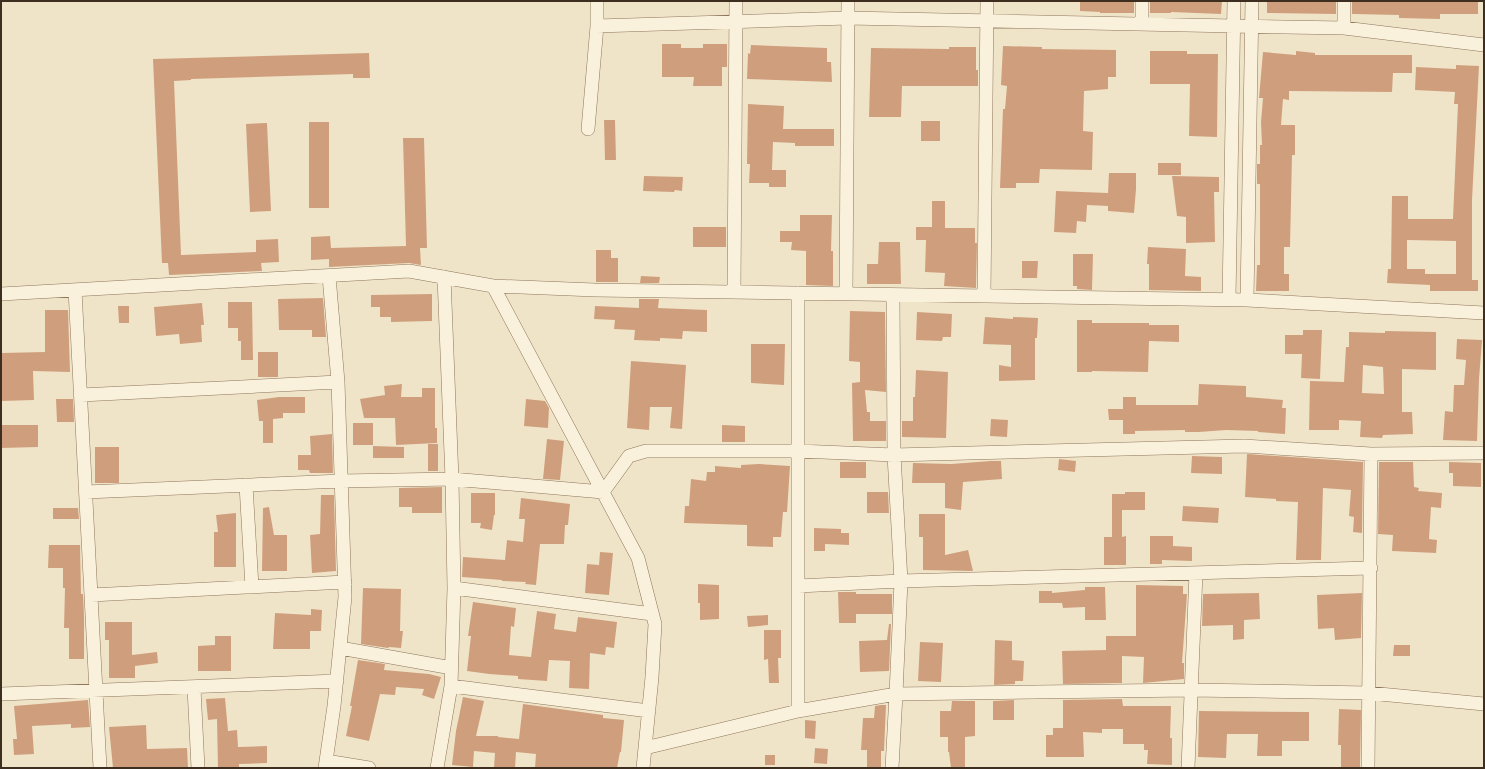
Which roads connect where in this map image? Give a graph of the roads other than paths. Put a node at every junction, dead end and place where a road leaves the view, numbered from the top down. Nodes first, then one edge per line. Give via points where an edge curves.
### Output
1 (597, 1) edge
2 (736, 1) edge
3 (848, 1) edge
4 (987, 1) edge
5 (1142, 1) edge
6 (1234, 1) edge
7 (1252, 1) edge
8 (1344, 1) edge
9 (848, 18) junction
10 (987, 21) junction
11 (736, 22) junction
12 (1142, 24) junction
13 (596, 26) junction
14 (1234, 26) junction
15 (1252, 26) junction
16 (1344, 28) junction
17 (1484, 45) edge
18 (588, 129) dead end
19 (329, 276) junction
20 (444, 277) junction
21 (493, 286) junction
22 (75, 290) junction
23 (734, 292) junction
24 (798, 293) junction
25 (1, 294) edge
26 (846, 294) junction
27 (893, 295) junction
28 (984, 296) junction
29 (1229, 300) junction
30 (1247, 300) junction
31 (1484, 313) edge
32 (338, 382) junction
33 (81, 395) junction
34 (798, 451) junction
35 (1484, 453) edge
36 (1371, 454) junction
37 (894, 455) junction
38 (452, 479) junction
39 (341, 481) junction
40 (246, 485) junction
41 (86, 492) junction
42 (603, 492) junction
43 (1371, 568) junction
44 (1196, 573) junction
45 (901, 581) junction
46 (345, 582) junction
47 (798, 586) junction
48 (252, 587) junction
49 (454, 588) junction
50 (91, 595) junction
51 (652, 614) junction
52 (340, 648) junction
53 (452, 668) junction
54 (337, 681) junction
55 (451, 686) junction
56 (194, 688) junction
57 (1191, 690) junction
58 (95, 691) junction
59 (1369, 693) junction
60 (1, 694) edge
61 (896, 694) junction
62 (1484, 704) edge
63 (649, 711) junction
64 (798, 711) junction
65 (645, 748) junction
66 (325, 764) edge
67 (100, 768) edge
68 (198, 768) edge
69 (369, 768) edge
70 (437, 768) edge
71 (642, 768) edge
72 (892, 768) edge
73 (1188, 768) edge
74 (1368, 768) edge

1 - 13 street
2 - 11 street
3 - 9 street
4 - 10 street
5 - 12 street
6 - 14 street
7 - 15 street
8 - 16 street
9 - 10 street
9 - 11 street
9 - 26 street
10 - 12 street
10 - 28 street
11 - 13 street
11 - 23 street
12 - 14 street
13 - 18 street
14 - 15 street
14 - 29 street
15 - 16 street
15 - 30 street
16 - 17 street
19 - 20 street via 409,271
19 - 22 street
19 - 32 street
20 - 21 street
20 - 38 street
21 - 23 street
21 - 42 street
22 - 25 street
22 - 33 street
23 - 24 street
24 - 26 street
24 - 34 street
26 - 27 street
27 - 28 street
27 - 37 street
28 - 29 street
29 - 30 street
30 - 31 street
32 - 33 street
32 - 39 street
33 - 41 street
34 - 37 street
34 - 42 street via 646,451 629,456
34 - 47 street
35 - 36 street
36 - 37 street via 1244,446
36 - 43 street
37 - 45 street
38 - 39 street
38 - 42 street
38 - 49 street
39 - 40 street
39 - 46 street
40 - 41 street
40 - 48 street
41 - 50 street
42 - 51 street via 638,558
43 - 44 street
43 - 59 street
44 - 45 street
44 - 57 street
45 - 47 street
45 - 61 street
46 - 48 street
46 - 52 street
47 - 64 street
48 - 50 street
49 - 51 street
49 - 53 street
50 - 58 street
51 - 63 street via 655,624
52 - 53 street
52 - 54 street
53 - 55 street
54 - 56 street
54 - 66 street
55 - 63 street
55 - 70 street
56 - 58 street
56 - 68 street
57 - 59 street
57 - 61 street
57 - 73 street
58 - 60 street
58 - 67 street
59 - 62 street
59 - 74 street
61 - 64 street
61 - 72 street
63 - 65 street
64 - 65 street
65 - 71 street
66 - 69 street

